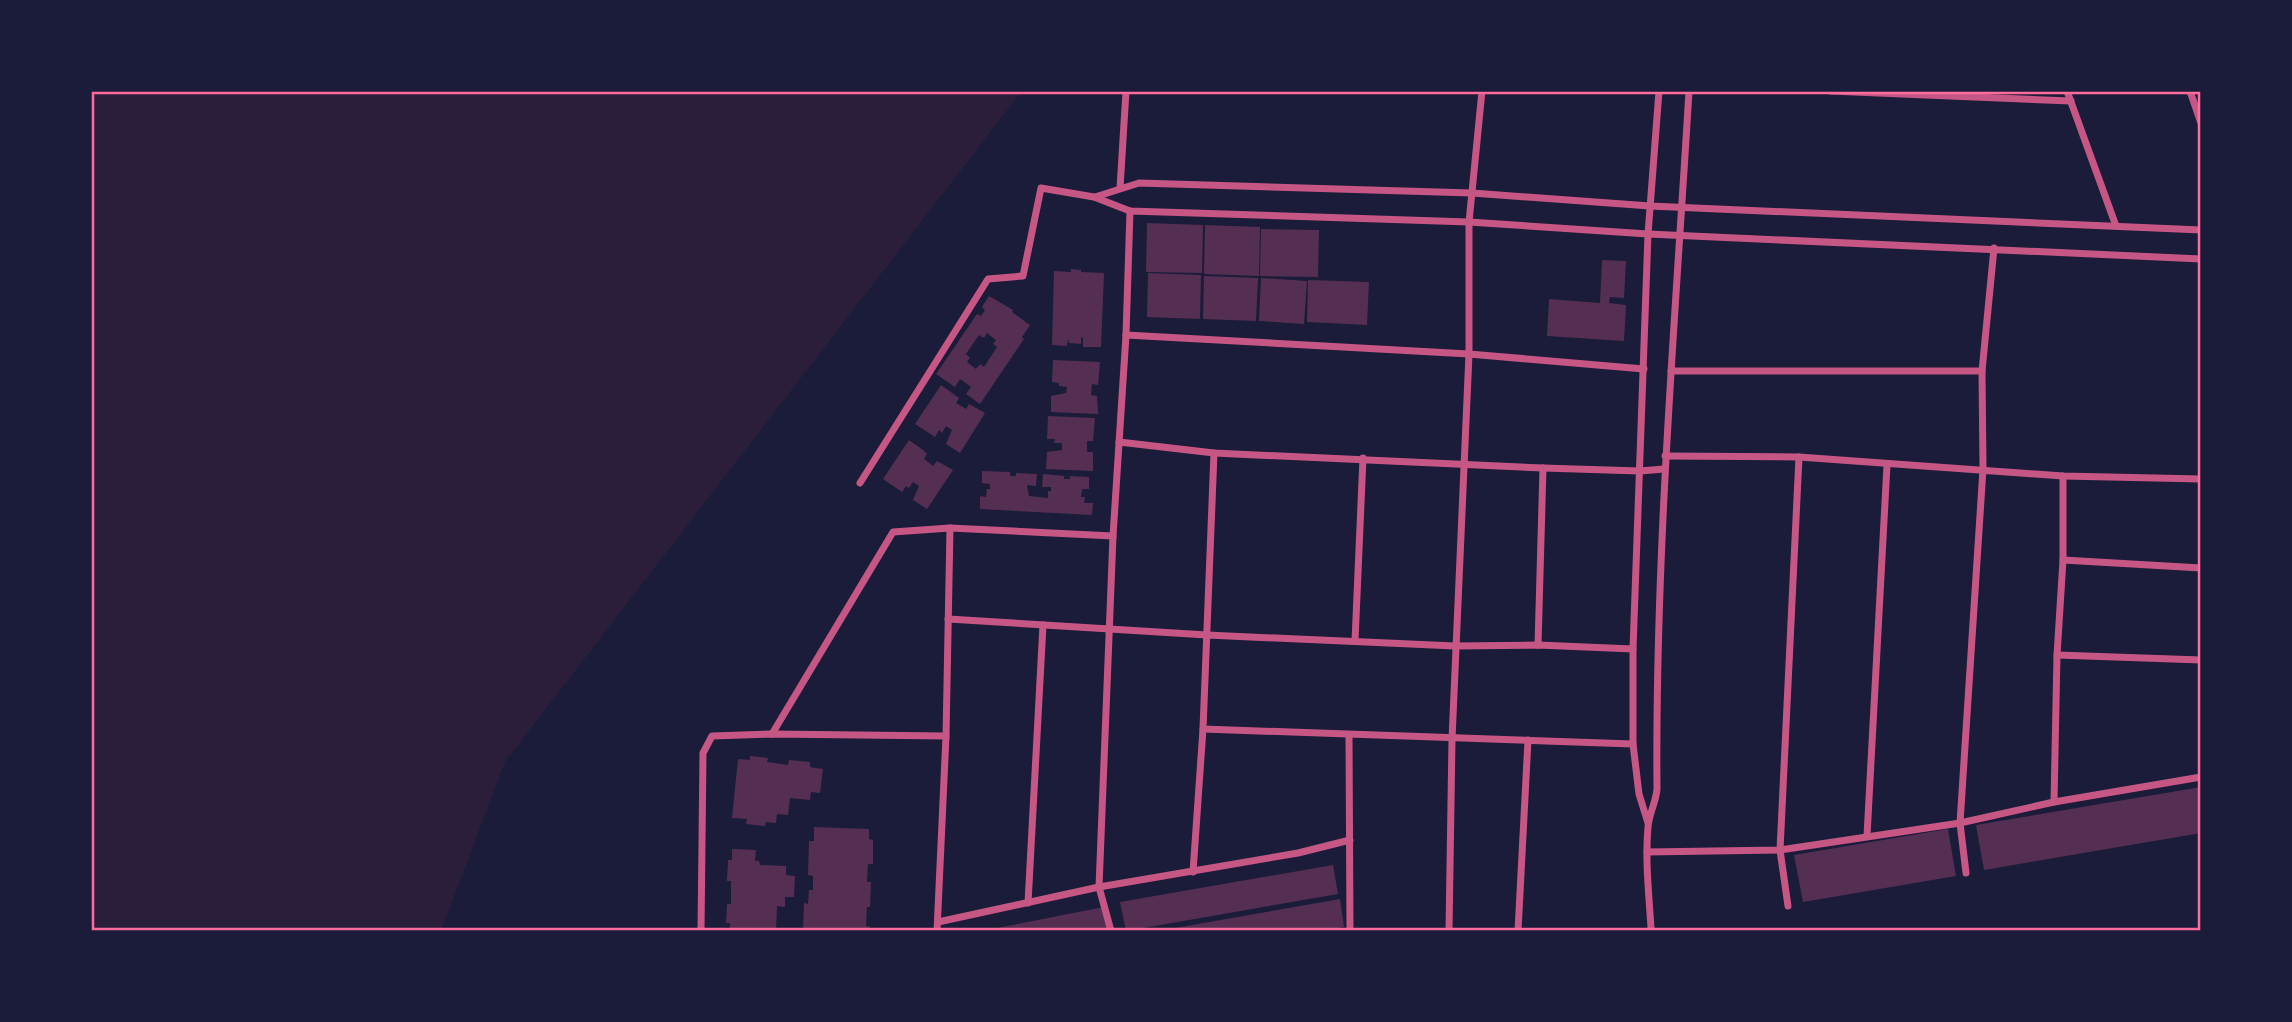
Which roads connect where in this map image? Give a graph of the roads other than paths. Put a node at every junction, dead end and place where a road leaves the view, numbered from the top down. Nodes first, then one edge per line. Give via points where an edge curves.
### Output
1 (1126, 91) edge
2 (1482, 91) edge
3 (1659, 91) edge
4 (1689, 91) edge
5 (1830, 91) edge
6 (2067, 91) edge
7 (2189, 91) edge
8 (2071, 101) junction
9 (2201, 123) edge
10 (1120, 188) junction
11 (1472, 192) junction
12 (1094, 197) junction
13 (1650, 206) junction
14 (1682, 207) junction
15 (1130, 211) junction
16 (1469, 222) junction
17 (2116, 226) junction
18 (2201, 230) edge
19 (1648, 234) junction
20 (1680, 234) junction
21 (1994, 248) junction
22 (2201, 259) edge
23 (1126, 335) junction
24 (1469, 354) junction
25 (1644, 369) junction
26 (1982, 371) junction
27 (1671, 372) junction
28 (1119, 442) junction
29 (1214, 453) junction
30 (1665, 456) junction
31 (1799, 457) junction
32 (1363, 458) junction
33 (1463, 463) junction
34 (1887, 465) junction
35 (1543, 468) junction
36 (1664, 469) junction
37 (1983, 469) junction
38 (1640, 471) junction
39 (2063, 476) junction
40 (2201, 480) edge
41 (860, 483) dead end
42 (950, 528) junction
43 (1113, 536) junction
44 (2063, 560) junction
45 (2201, 568) edge
46 (948, 619) junction
47 (1043, 625) junction
48 (1110, 629) junction
49 (1207, 635) junction
50 (1355, 641) junction
51 (1538, 645) junction
52 (1455, 646) junction
53 (1633, 649) junction
54 (2057, 655) junction
55 (2201, 660) edge
56 (1203, 729) junction
57 (772, 734) junction
58 (946, 736) junction
59 (1349, 736) junction
60 (1452, 739) junction
61 (1528, 740) junction
62 (1633, 744) junction
63 (2201, 777) edge
64 (2054, 802) junction
65 (1648, 823) junction
66 (1960, 823) junction
67 (1867, 836) junction
68 (1350, 840) junction
69 (1780, 850) junction
70 (1647, 852) junction
71 (1193, 872) junction
72 (1966, 873) dead end
73 (1099, 887) junction
74 (1028, 903) junction
75 (1788, 906) dead end
76 (938, 922) junction
77 (1651, 928) dead end
78 (701, 931) edge
79 (937, 931) edge
80 (1111, 931) edge
81 (1350, 931) edge
82 (1449, 931) edge
83 (1518, 931) edge

1 - 10 street
2 - 11 street
3 - 13 street
4 - 14 street
5 - 8 street
6 - 8 street
7 - 9 street
8 - 17 street
10 - 11 street via 1139,183
10 - 12 street
11 - 13 street
11 - 16 street
12 - 15 street
12 - 41 street via 1041,188 1023,276 988,279
13 - 14 street
13 - 19 street
14 - 17 street
14 - 20 street
15 - 16 street
15 - 23 street
16 - 19 street
16 - 24 street
17 - 18 street
19 - 20 street
19 - 25 street
20 - 21 street
20 - 27 street
21 - 22 street
21 - 26 street
23 - 24 street
23 - 28 street
24 - 25 street
24 - 33 street
25 - 38 street
26 - 27 street
26 - 37 street
27 - 30 street
28 - 29 street
28 - 43 street
29 - 32 street
29 - 49 street
30 - 31 street
30 - 36 street
31 - 34 street
31 - 69 street
32 - 33 street
32 - 50 street
33 - 35 street
33 - 52 street
34 - 37 street
34 - 67 street
35 - 38 street
35 - 51 street
36 - 38 street
36 - 65 street via 1657,789
37 - 39 street
37 - 66 street
38 - 53 street
39 - 40 street
39 - 44 street
42 - 43 street
42 - 46 street
42 - 57 street via 893,532
43 - 48 street
44 - 45 street
44 - 54 street
46 - 47 street
46 - 58 street
47 - 48 street
47 - 74 street
48 - 49 street
48 - 73 street
49 - 50 street
49 - 56 street
50 - 52 street
51 - 52 street
51 - 53 street
52 - 60 street
53 - 62 street
54 - 55 street
54 - 64 street
56 - 59 street
56 - 71 street
57 - 58 street
57 - 78 street via 712,736 703,753
58 - 76 street
59 - 60 street
59 - 68 street
60 - 61 street
60 - 82 street
61 - 62 street
61 - 83 street
62 - 65 street
63 - 64 street
64 - 66 street
65 - 70 street
66 - 67 street
66 - 72 street
67 - 69 street
68 - 71 street
68 - 81 street
69 - 70 street
69 - 75 street
70 - 77 street
71 - 73 street
73 - 74 street
73 - 80 street
74 - 76 street
76 - 79 street

